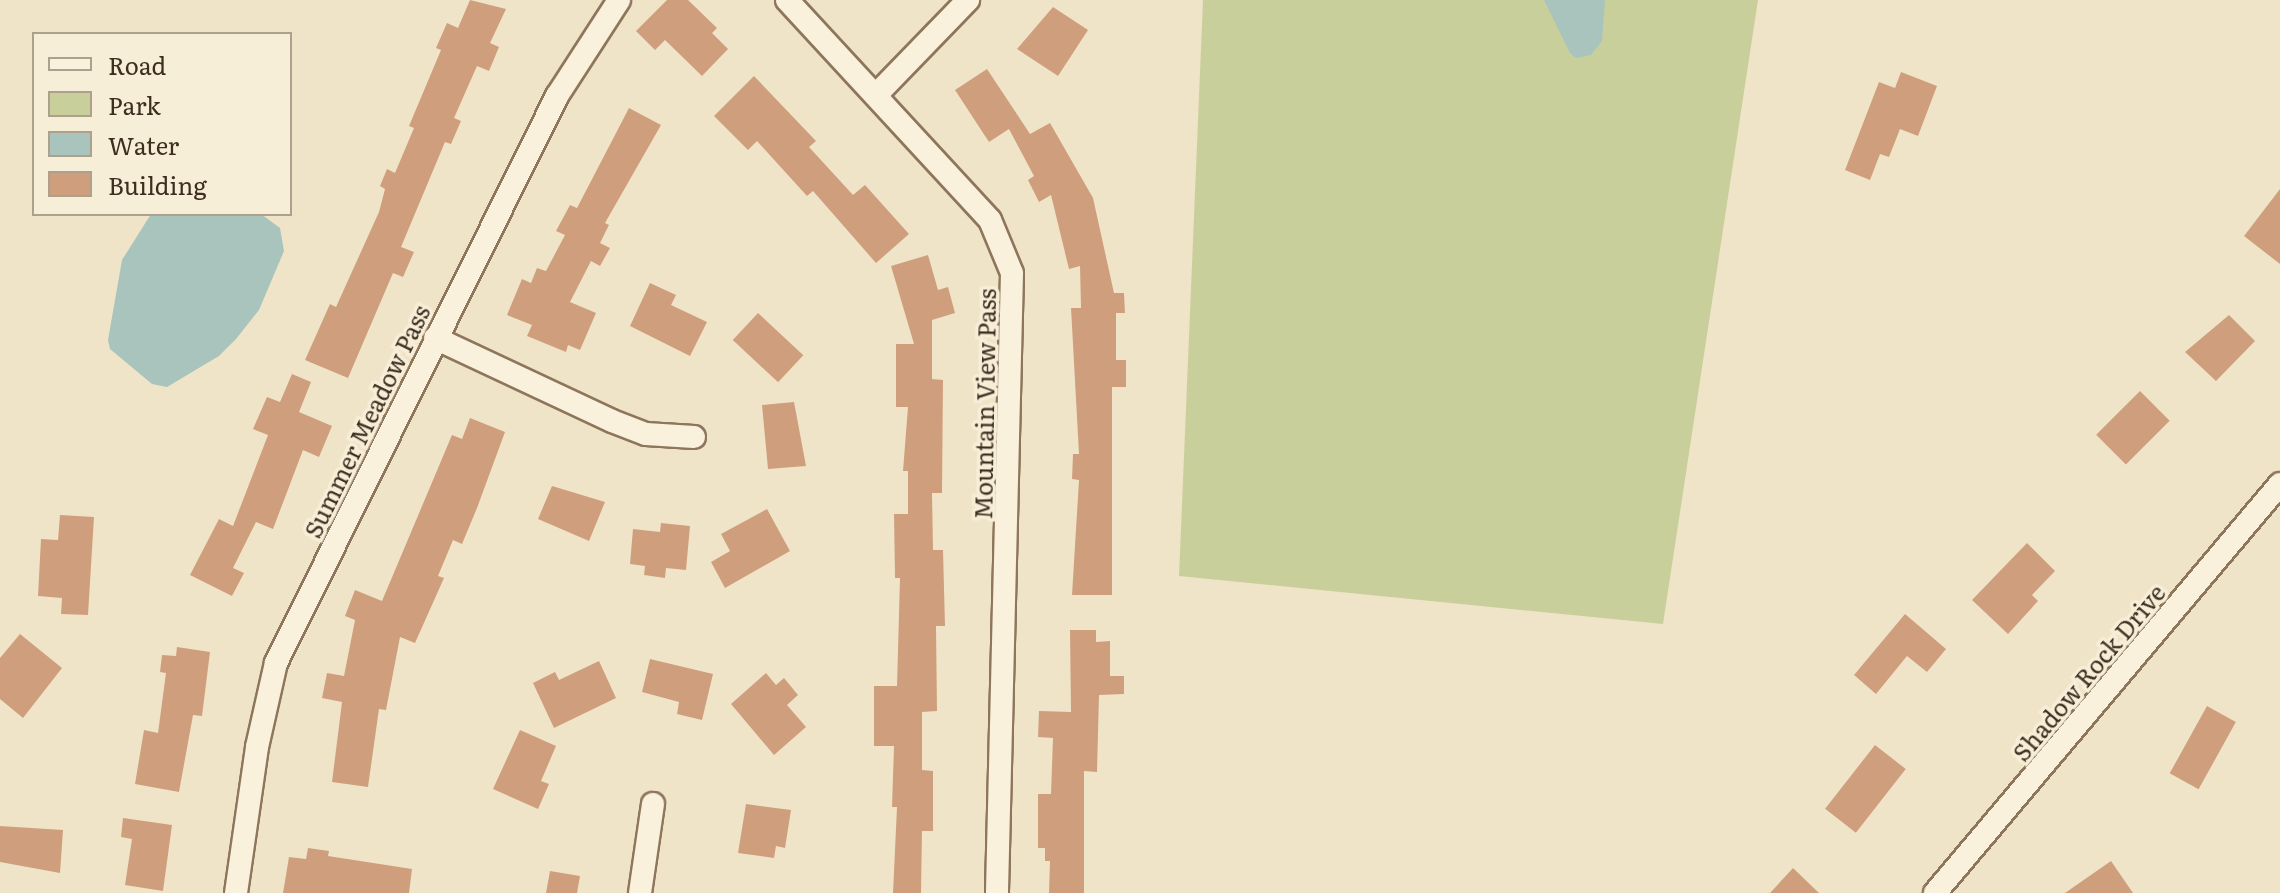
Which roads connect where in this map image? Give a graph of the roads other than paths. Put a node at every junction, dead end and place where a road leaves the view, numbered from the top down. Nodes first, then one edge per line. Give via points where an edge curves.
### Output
1 (619, 0) edge
2 (787, 0) edge
3 (968, 0) edge
4 (877, 94) junction
5 (435, 338) junction
6 (694, 437) dead end
7 (2280, 484) edge
8 (653, 804) dead end
9 (236, 893) edge
10 (640, 893) edge
11 (997, 893) edge
12 (1935, 893) edge

1 - 5 street, Summer Meadow Pass via 557,96
2 - 4 street, Mountain View Pass
3 - 4 street
4 - 11 street, Mountain View Pass via 990,220 1012,273
5 - 6 street via 624,425 662,437
5 - 9 street, Summer Meadow Pass via 276,663 257,747
7 - 12 street, Shadow Rock Drive
8 - 10 street

